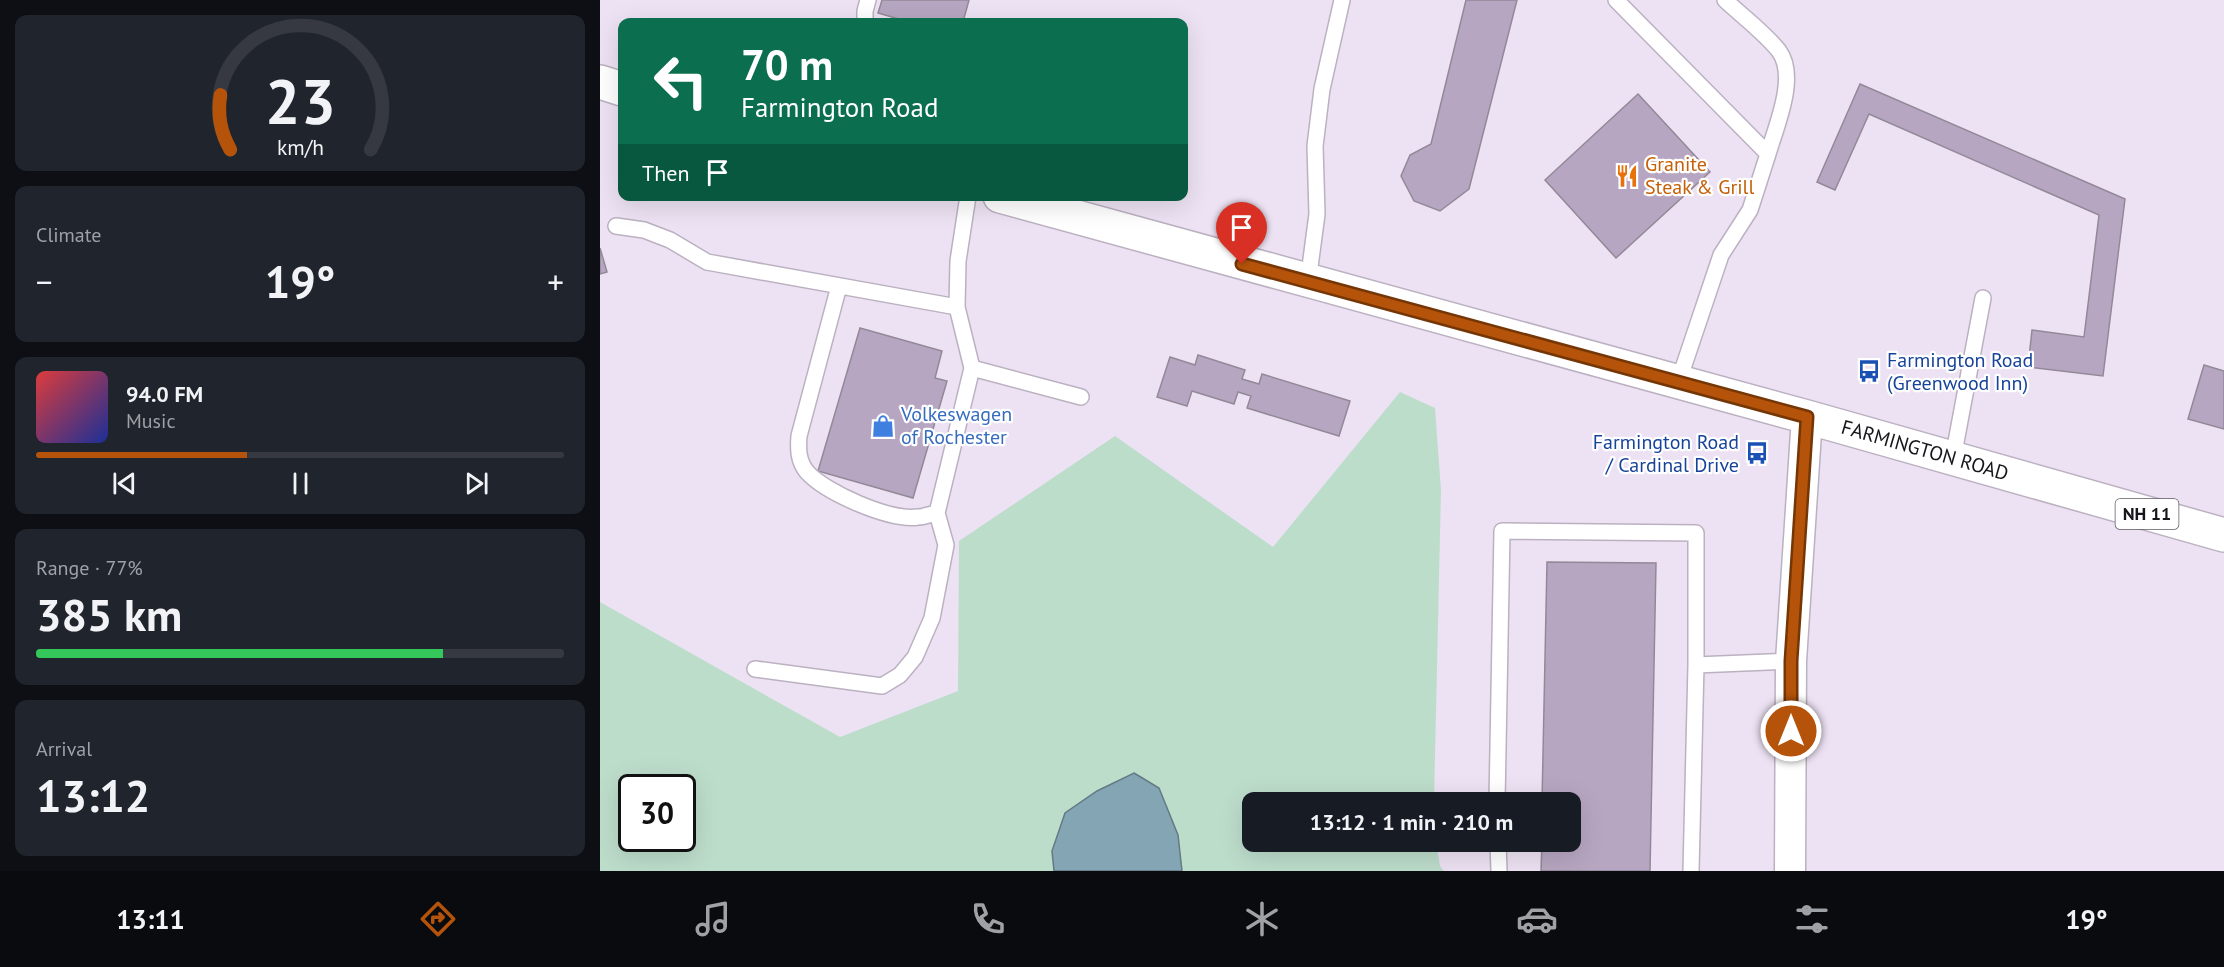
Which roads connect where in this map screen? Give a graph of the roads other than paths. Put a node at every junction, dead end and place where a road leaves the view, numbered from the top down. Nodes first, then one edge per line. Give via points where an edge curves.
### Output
1 (868, 0) edge
2 (1342, 0) edge
3 (1616, 0) edge
4 (1725, 0) edge
5 (865, 18) edge
6 (600, 82) edge
7 (618, 88) edge
8 (1768, 154) junction
9 (967, 201) edge
10 (1018, 201) edge
11 (616, 226) dead end
12 (1308, 282) junction
13 (839, 286) junction
14 (1983, 298) dead end
15 (957, 307) junction
16 (972, 368) junction
17 (1678, 383) junction
18 (1081, 397) dead end
19 (1807, 417) junction
20 (1953, 458) junction
21 (937, 513) junction
22 (2224, 536) edge
23 (1791, 661) junction
24 (1696, 665) junction
25 (755, 669) dead end
26 (1497, 792) edge
27 (1498, 852) edge
28 (1499, 871) edge
29 (1691, 871) edge
30 (1790, 871) edge

1 - 5 lane
2 - 12 lane via 1322,89 1315,146 1317,214
3 - 8 lane
4 - 8 lane via 1780,52 1787,70 1787,89
6 - 7 highway
8 - 17 lane via 1750,210 1721,255
9 - 15 lane via 958,261
10 - 12 highway, FARMINGTON ROAD / NH 11
11 - 13 lane via 644,230 670,240 707,262
12 - 17 highway, FARMINGTON ROAD / NH 11
13 - 15 lane
13 - 21 lane via 798,452 806,470 824,487 846,499 917,518
14 - 20 lane
15 - 16 lane
16 - 18 lane
16 - 21 lane
17 - 19 highway, FARMINGTON ROAD / NH 11
19 - 20 highway, FARMINGTON ROAD / NH 11
19 - 23 street
20 - 22 highway, FARMINGTON ROAD / NH 11
21 - 25 lane via 946,545 932,618 915,657 900,675 882,686
23 - 24 lane
23 - 30 street
24 - 26 lane via 1696,533 1502,531
24 - 29 lane
27 - 28 lane

